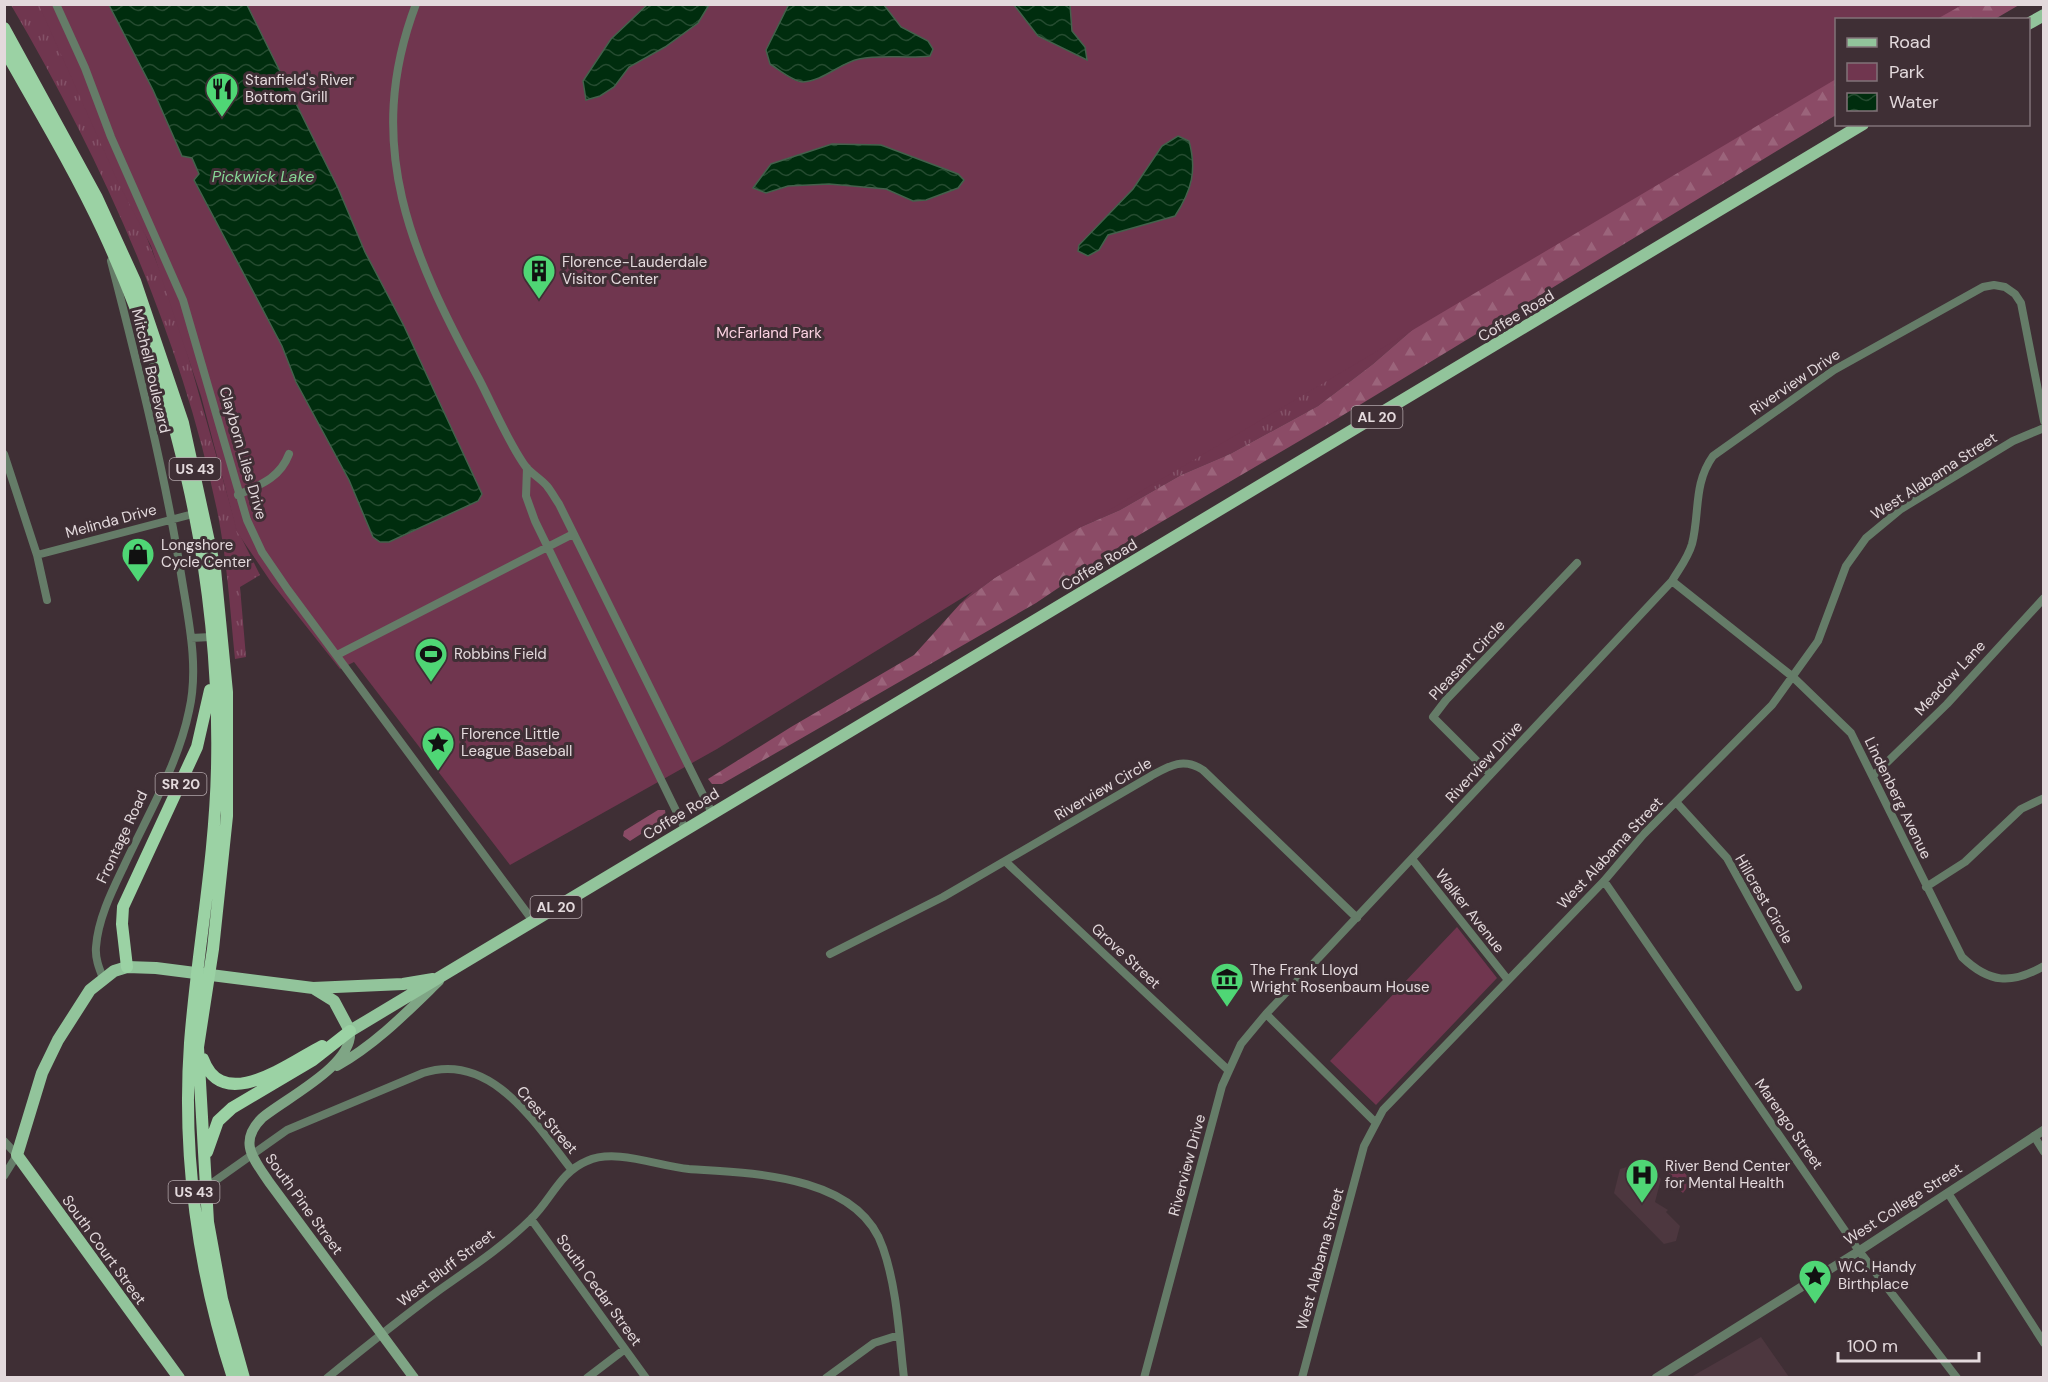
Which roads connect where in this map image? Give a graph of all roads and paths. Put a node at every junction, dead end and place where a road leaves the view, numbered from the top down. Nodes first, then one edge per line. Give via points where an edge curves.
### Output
1 (56, 4) edge
2 (416, 4) edge
3 (2043, 15) edge
4 (2030, 23) edge
5 (4, 28) edge
6 (4, 49) edge
7 (1860, 126) edge
8 (103, 232) junction
9 (2043, 422) edge
10 (2043, 428) edge
11 (4, 454) edge
12 (289, 454) dead end
13 (527, 468) junction
14 (238, 495) junction
15 (193, 514) junction
16 (172, 519) junction
17 (573, 534) junction
18 (547, 548) junction
19 (37, 555) junction
20 (1577, 563) dead end
21 (1672, 581) junction
22 (2043, 598) edge
23 (47, 600) dead end
24 (211, 637) junction
25 (191, 638) junction
26 (337, 655) junction
27 (214, 665) junction
28 (1793, 677) junction
29 (1490, 774) junction
30 (1874, 775) junction
31 (2043, 798) edge
32 (1676, 802) junction
33 (712, 813) junction
34 (685, 829) junction
35 (1412, 859) junction
36 (1006, 862) junction
37 (1604, 881) junction
38 (1926, 887) junction
39 (1357, 918) junction
40 (533, 921) junction
41 (207, 948) junction
42 (830, 954) dead end
43 (2043, 966) edge
44 (127, 968) junction
45 (443, 977) junction
46 (103, 978) junction
47 (1508, 980) junction
48 (1798, 987) dead end
49 (313, 988) junction
50 (200, 1002) junction
51 (1266, 1014) junction
52 (350, 1031) junction
53 (198, 1047) junction
54 (1228, 1070) junction
55 (329, 1071) junction
56 (1375, 1122) junction
57 (2043, 1130) edge
58 (2034, 1136) junction
59 (4, 1141) edge
60 (2043, 1152) edge
61 (16, 1155) junction
62 (252, 1156) junction
63 (571, 1169) junction
64 (204, 1170) junction
65 (4, 1176) edge
66 (205, 1188) junction
67 (1948, 1193) junction
68 (531, 1219) junction
69 (1859, 1251) junction
70 (382, 1334) junction
71 (899, 1335) junction
72 (2043, 1343) edge
73 (625, 1349) junction
74 (179, 1377) edge
75 (233, 1377) edge
76 (244, 1377) edge
77 (327, 1377) edge
78 (414, 1377) edge
79 (587, 1377) edge
80 (646, 1377) edge
81 (826, 1377) edge
82 (904, 1377) edge
83 (1144, 1377) edge
84 (1302, 1377) edge
85 (1656, 1377) edge
86 (1957, 1377) edge

1 - 14 street, Clayborn Liles Drive via 183,300
2 - 13 street via 404,42 393,122 395,165 407,225 468,360
3 - 4 main road
5 - 41 highway, US 43 via 97,198 126,260 174,389 197,479 215,569 227,692 227,816
6 - 8 highway, US 43
7 - 33 main road, Coffee Road / AL 20
8 - 15 highway, US 43 via 157,370
8 - 16 street, Mitchell Boulevard
9 - 21 street, Riverview Drive via 2021,303 2005,287 1989,286 1834,370 1720,448 1701,476 1692,544
10 - 28 street, West Alabama Street via 2013,441 1882,522 1846,566 1818,641
11 - 19 street
12 - 14 street via 285,465 270,481
13 - 17 street via 546,485
13 - 18 street via 526,496
14 - 26 street, Clayborn Liles Drive via 262,552
15 - 16 street, Melinda Drive
15 - 24 highway, US 43
16 - 19 street, Melinda Drive
16 - 25 street, Mitchell Boulevard
17 - 18 street
17 - 33 street
18 - 26 street
18 - 34 street
19 - 23 street
20 - 29 street, Pleasant Circle via 1433,717
21 - 28 street, Lindenberg Avenue
21 - 29 street, Riverview Drive
22 - 30 street, Meadow Lane via 1947,704
24 - 25 street
24 - 27 highway, US 43
25 - 46 street, Frontage Road via 193,679 189,711 170,766 106,904 96,949
26 - 40 street, Clayborn Liles Drive
27 - 41 highway, US 43 via 216,800
27 - 44 highway, SR 20 via 197,747 123,907
28 - 30 street, Lindenberg Avenue via 1851,733
28 - 32 street, West Alabama Street via 1733,747
29 - 35 street, Riverview Drive
30 - 38 street, Lindenberg Avenue
31 - 38 street via 2021,809 1965,862
32 - 37 street, West Alabama Street
32 - 48 street, Hillcrest Circle via 1727,858
33 - 34 main road, Coffee Road / AL 20
34 - 40 main road, Coffee Road / AL 20
35 - 39 street, Riverview Drive
35 - 47 street, Walker Avenue
36 - 39 street, Riverview Circle via 1170,765 1183,762 1203,770
36 - 42 street, Riverview Circle
36 - 54 street, Grove Street
37 - 47 street, West Alabama Street
37 - 69 street, Marengo Street
38 - 43 street, Lindenberg Avenue via 1955,948 1970,965 1989,977 2023,976
39 - 51 street, Riverview Drive
40 - 45 main road, Coffee Road / AL 20
41 - 50 highway, US 43
44 - 46 main road
44 - 49 main road via 156,968
45 - 49 main road via 403,984
45 - 52 main road, Coffee Road / AL 20
45 - 55 main road via 386,1033
46 - 61 main road via 82,1001 42,1073
47 - 56 street, West Alabama Street
49 - 52 main road via 334,1001
50 - 53 highway, US 43
50 - 75 highway, US 43 via 188,1097 192,1177 209,1290
51 - 54 street, Riverview Drive via 1240,1044
51 - 56 street
52 - 53 highway via 240,1086 218,1081 208,1072
52 - 55 main road, South Pine Street via 350,1044
52 - 64 highway via 313,1060 242,1102 218,1121 209,1140
53 - 64 highway, US 43
54 - 83 street, Riverview Drive
55 - 62 main road, South Pine Street via 283,1101 253,1127 248,1142
56 - 84 street, West Alabama Street via 1364,1146
57 - 58 street, West College Street
58 - 60 street
58 - 67 street, West College Street
59 - 61 street, South Court Street
61 - 65 street
61 - 74 main road, South Court Street
62 - 63 street, Crest Street via 287,1130 423,1073 445,1068 469,1071 501,1088 534,1121
62 - 66 street, Crest Street
62 - 70 main road, South Pine Street
63 - 68 street, West Bluff Street
63 - 71 street, Crest Street via 600,1156 623,1157 792,1181 837,1195 864,1216 883,1245
64 - 66 highway, US 43
66 - 76 highway, US 43 via 214,1260
67 - 69 street, West College Street
67 - 72 street
68 - 70 street, West Bluff Street
68 - 73 street, South Cedar Street
69 - 85 street, West College Street
69 - 86 street, Marengo Street
70 - 77 street, West Bluff Street
70 - 78 main road, South Pine Street
71 - 81 street via 874,1343
71 - 82 street, Crest Street
73 - 79 street
73 - 80 street, South Cedar Street

